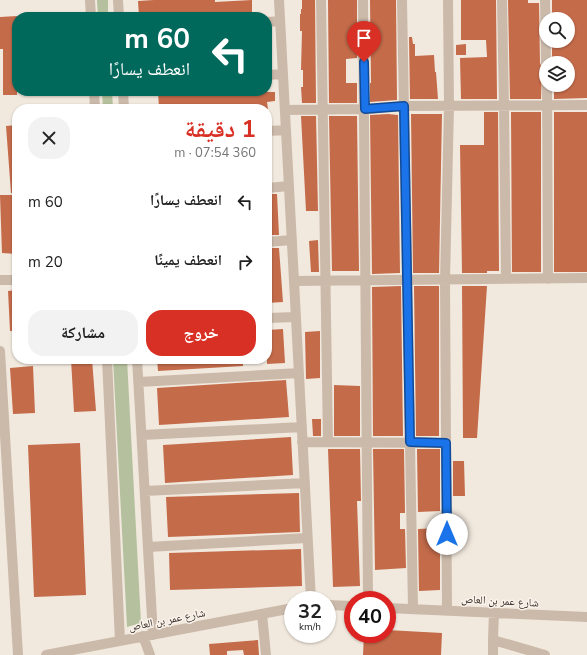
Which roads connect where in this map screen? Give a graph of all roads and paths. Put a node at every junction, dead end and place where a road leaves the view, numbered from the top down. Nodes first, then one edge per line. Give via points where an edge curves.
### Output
1 (90, 0) edge
2 (118, 0) edge
3 (279, 0) edge
4 (321, 0) edge
5 (363, 0) edge
6 (402, 0) edge
7 (448, 0) edge
8 (502, 0) edge
9 (545, 0) edge
10 (91, 12) edge
11 (119, 12) edge
12 (280, 21) junction
13 (272, 22) edge
14 (546, 56) edge
15 (283, 74) junction
16 (272, 75) edge
17 (547, 92) edge
18 (587, 105) edge
19 (404, 106) junction
20 (449, 106) junction
21 (504, 106) junction
22 (547, 106) junction
23 (323, 109) junction
24 (365, 109) junction
25 (285, 110) junction
26 (286, 130) junction
27 (272, 131) edge
28 (289, 186) junction
29 (272, 188) edge
30 (292, 240) junction
31 (272, 242) edge
32 (587, 278) edge
33 (506, 279) junction
34 (548, 279) junction
35 (0, 280) edge
36 (12, 280) edge
37 (364, 280) junction
38 (406, 280) junction
39 (445, 280) junction
40 (294, 281) junction
41 (326, 281) junction
42 (296, 317) junction
43 (272, 318) edge
44 (0, 351) edge
45 (107, 364) edge
46 (137, 364) edge
47 (299, 373) junction
48 (139, 382) junction
49 (302, 428) junction
50 (142, 435) junction
51 (302, 442) junction
52 (328, 442) junction
53 (366, 442) junction
54 (410, 442) junction
55 (446, 443) junction
56 (304, 483) junction
57 (145, 491) junction
58 (308, 538) junction
59 (148, 547) junction
60 (311, 591) edge
61 (368, 591) edge
62 (396, 608) edge
63 (413, 609) junction
64 (284, 610) edge
65 (447, 610) junction
66 (494, 612) junction
67 (262, 614) junction
68 (587, 617) edge
69 (148, 636) junction
70 (493, 640) junction
71 (120, 641) junction
72 (18, 655) edge
73 (46, 655) edge
74 (150, 655) edge
75 (266, 655) edge
76 (492, 655) edge
77 (545, 655) edge

1 - 10 street
2 - 11 street
3 - 12 street
4 - 23 street
5 - 24 street
6 - 19 street
7 - 20 street
8 - 21 street
9 - 14 street
12 - 13 street
12 - 15 street
15 - 16 street
15 - 25 street
17 - 22 street
18 - 22 street
19 - 20 street
19 - 24 street
19 - 38 street
20 - 21 street
20 - 39 street
21 - 22 street
21 - 33 street
22 - 34 street
23 - 24 street
23 - 25 street
23 - 41 street
24 - 37 street
25 - 26 street
26 - 27 street
26 - 28 street
28 - 29 street
28 - 30 street
30 - 31 street
30 - 40 street
32 - 34 street
33 - 34 street
33 - 39 street
35 - 36 street
37 - 38 street
37 - 41 street
37 - 53 street
38 - 39 street
38 - 54 street
39 - 55 street
40 - 41 street
40 - 42 street
41 - 52 street
42 - 43 street
42 - 47 street
44 - 72 street
45 - 71 street
46 - 48 street
47 - 48 street
47 - 49 street
48 - 50 street
49 - 50 street
49 - 51 street
50 - 57 street
51 - 52 street
51 - 56 street
52 - 53 street
53 - 54 street
53 - 61 street
54 - 55 street
54 - 63 street
55 - 65 street
56 - 57 street
56 - 58 street
57 - 59 street
58 - 59 street
58 - 60 street
59 - 69 street
62 - 63 street, شارع عمر بن العاص
63 - 65 street, شارع عمر بن العاص
64 - 67 street, شارع عمر بن العاص
65 - 66 street, شارع عمر بن العاص
66 - 68 street, شارع عمر بن العاص
66 - 70 street
67 - 69 street, شارع عمر بن العاص
67 - 75 street
69 - 71 street, شارع عمر بن العاص
69 - 74 street
70 - 76 street
70 - 77 street
71 - 73 street, شارع عمر بن العاص

